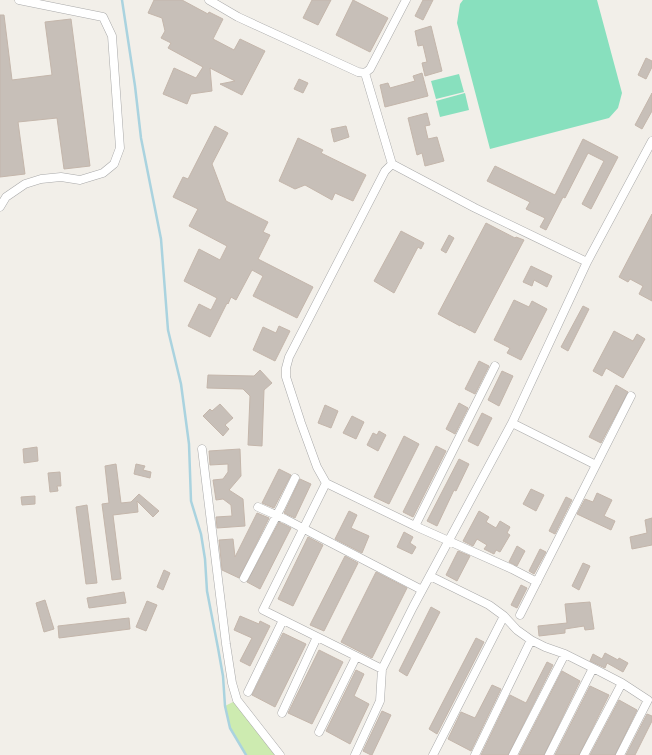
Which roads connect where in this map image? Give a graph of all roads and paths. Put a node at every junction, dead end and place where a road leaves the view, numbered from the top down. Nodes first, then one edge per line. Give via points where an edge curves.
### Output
1 (19, 0) edge
2 (209, 0) edge
3 (406, 0) edge
4 (365, 73) junction
5 (652, 141) edge
6 (392, 164) junction
7 (0, 207) edge
8 (587, 262) junction
9 (495, 366) dead end
10 (631, 396) dead end
11 (512, 423) junction
12 (202, 449) dead end
13 (596, 465) junction
14 (295, 478) dead end
15 (326, 483) junction
16 (258, 507) dead end
17 (276, 515) junction
18 (415, 526) junction
19 (304, 529) junction
20 (450, 541) junction
21 (430, 576) junction
22 (244, 578) dead end
23 (537, 582) junction
24 (422, 590) junction
25 (520, 615) dead end
26 (504, 616) junction
27 (282, 620) junction
28 (318, 637) junction
29 (530, 640) junction
30 (565, 654) junction
31 (356, 657) junction
32 (593, 668) junction
33 (382, 670) junction
34 (622, 683) junction
35 (248, 692) dead end
36 (282, 713) dead end
37 (319, 732) dead end
38 (280, 755) edge
39 (355, 755) edge
40 (433, 755) edge
41 (475, 755) edge
42 (513, 755) edge
43 (549, 755) edge
44 (584, 755) edge
45 (620, 755) edge

1 - 7 street via 103,17 112,36 120,148 114,164 102,173 80,180 61,177 25,184 6,197
2 - 4 street via 238,17
3 - 4 street via 370,69
4 - 6 street
5 - 8 street
6 - 8 street via 475,208
6 - 15 street via 289,357 286,368 286,378 301,423 317,467
8 - 11 street
9 - 18 street
10 - 13 street
11 - 13 street
11 - 20 street
12 - 38 street via 232,684 237,700
13 - 23 street
14 - 17 street
15 - 18 street
15 - 19 street
16 - 17 street
17 - 19 street
17 - 22 street
18 - 20 street
19 - 24 street
19 - 27 street via 263,610
20 - 21 street
20 - 23 street
21 - 24 street
21 - 26 street via 489,605
23 - 25 street
24 - 33 street
26 - 29 street
26 - 40 street
27 - 28 street
27 - 35 street
28 - 31 street
28 - 36 street
29 - 30 street
29 - 41 street
30 - 32 street
30 - 42 street
31 - 33 street
31 - 37 street
32 - 34 street
32 - 43 street
33 - 39 street via 380,701
34 - 44 street
34 - 45 street via 648,700

